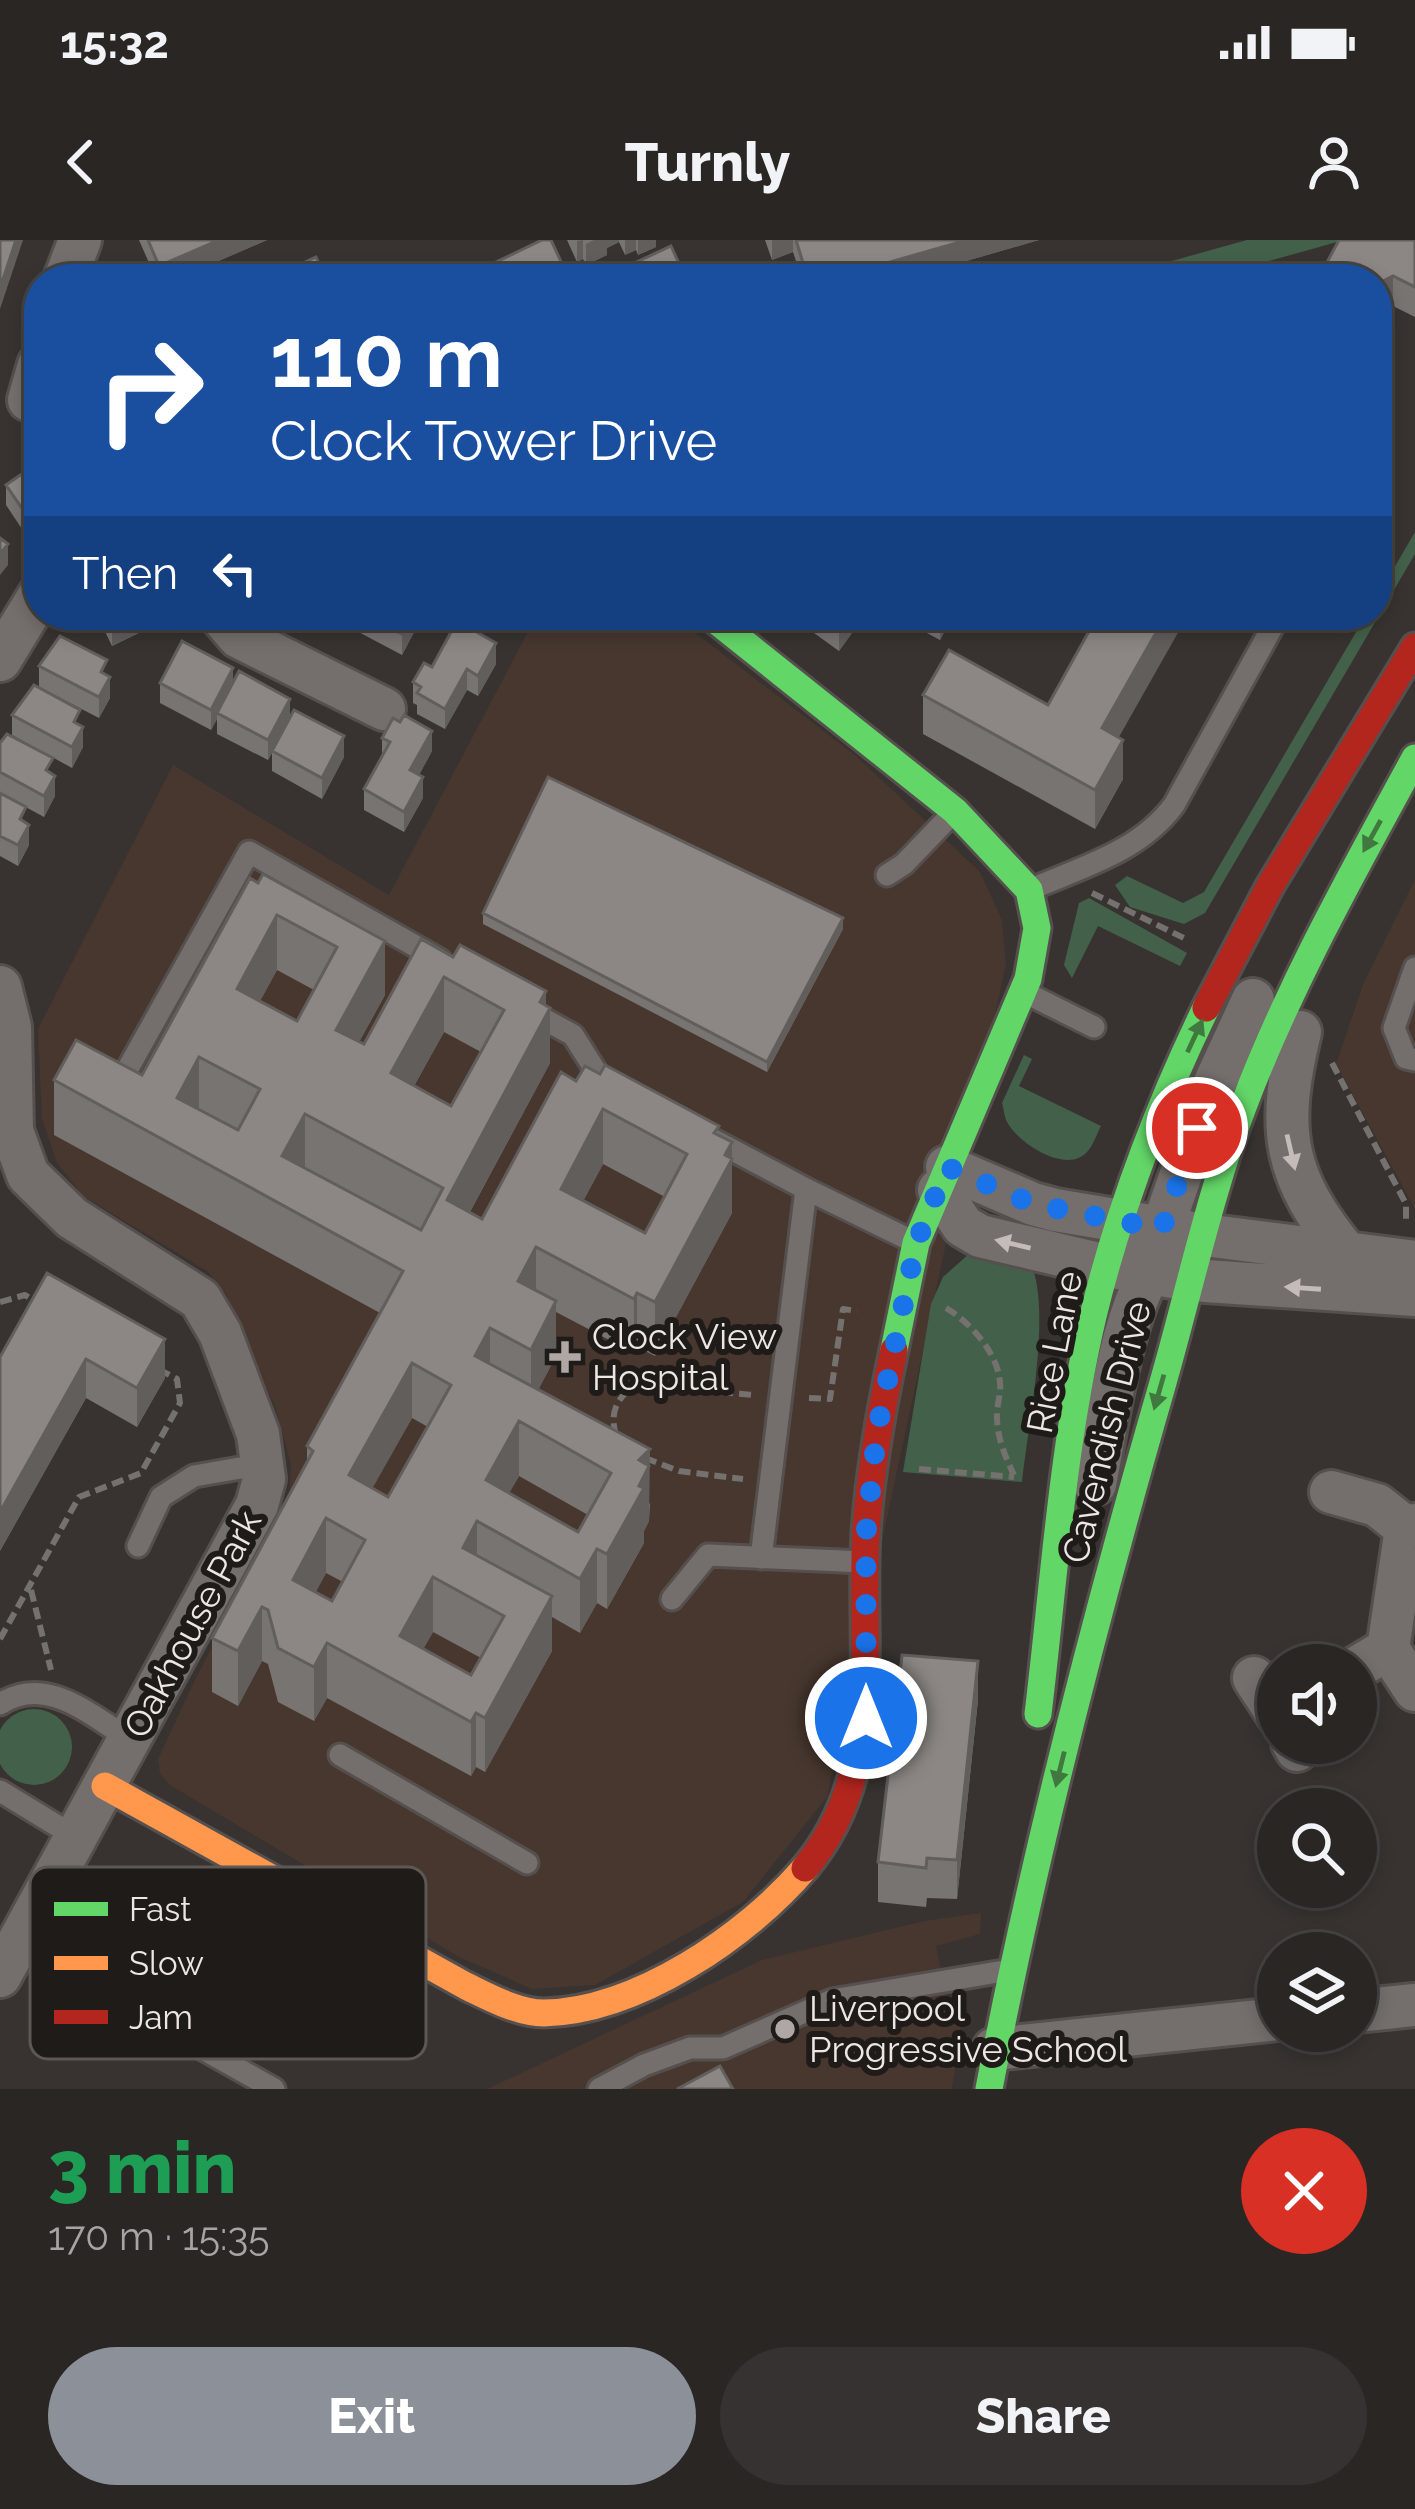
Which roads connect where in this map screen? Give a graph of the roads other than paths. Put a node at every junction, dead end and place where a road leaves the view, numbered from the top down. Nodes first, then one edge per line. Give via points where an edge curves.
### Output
1 (24, 621) edge
2 (233, 630) edge
3 (729, 630) edge
4 (1272, 630) edge
5 (1415, 647) edge
6 (0, 660) edge
7 (384, 709) dead end
8 (1415, 758) edge
9 (955, 811) junction
10 (887, 875) dead end
11 (1029, 890) junction
12 (1329, 915) junction
13 (451, 966) edge
14 (1415, 968) edge
15 (0, 987) edge
16 (1022, 991) junction
17 (512, 1001) edge
18 (1094, 1027) dead end
19 (1415, 1060) edge
20 (117, 1088) edge
21 (643, 1103) edge
22 (684, 1124) edge
23 (943, 1179) junction
24 (806, 1189) junction
25 (1119, 1222) junction
26 (1183, 1232) junction
27 (916, 1244) junction
28 (1348, 1256) junction
29 (1128, 1269) junction
30 (1412, 1273) edge
31 (1191, 1280) junction
32 (263, 1464) junction
33 (1330, 1492) dead end
34 (1411, 1527) edge
35 (138, 1546) dead end
36 (761, 1558) junction
37 (866, 1562) junction
38 (672, 1600) dead end
39 (1376, 1644) edge
40 (1045, 1658) junction
41 (1377, 1662) edge
42 (1254, 1678) dead end
43 (1257, 1683) edge
44 (1415, 1690) edge
45 (0, 1704) edge
46 (130, 1739) junction
47 (340, 1755) dead end
48 (105, 1786) junction
49 (0, 1791) edge
50 (74, 1836) junction
51 (527, 1863) dead end
52 (58, 1867) edge
53 (253, 1867) edge
54 (30, 1920) edge
55 (1020, 1927) junction
56 (9, 1960) edge
57 (426, 1962) edge
58 (1010, 1970) junction
59 (1415, 2005) edge
60 (1377, 2009) edge
61 (1257, 2023) edge
62 (212, 2059) edge
63 (992, 2069) edge
64 (274, 2089) edge
65 (599, 2089) edge

1 - 6 street
2 - 7 street
3 - 9 main road
4 - 11 lane via 1156,830
25 -> 5 main road, Rice Lane via 1145,1144 1289,849
8 -> 12 main road
9 - 10 lane
9 - 11 main road
11 - 16 main road via 1037,928
12 - 26 street via 1262,981 1207,1102
12 -> 28 street via 1285,1110 1297,1175
13 - 20 lane via 249,852
14 - 19 lane via 1394,1028 1406,1058
15 - 32 street, Oakhouse Park via 10,1027 12,1131 28,1175 72,1218 200,1299 220,1333
16 - 18 lane
16 - 23 main road
17 - 21 lane via 573,1035 602,1081
22 - 24 lane
23 - 25 street
23 - 27 main road
29 -> 23 street, Cavendish Drive via 980,1236 963,1226
24 - 27 lane
24 - 36 lane
25 - 26 street
25 - 29 main road, Rice Lane
26 - 28 street
26 - 29 street via 1139,1253
26 - 31 main road, Rice Lane
27 - 37 main road via 874,1466
28 - 30 street
29 - 31 street, Cavendish Drive
29 - 40 street, Cavendish Drive via 1128,1329 1089,1513
29 - 40 main road, Rice Lane via 1077,1397
30 -> 31 street, Cavendish Drive
31 -> 55 main road, Rice Lane
32 - 35 lane via 194,1476 161,1497
32 - 46 street, Oakhouse Park via 257,1505
33 - 34 street via 1377,1505
34 - 39 street
36 - 37 lane
36 - 38 lane via 708,1555
37 - 57 main road via 866,1718 852,1786 822,1848 776,1902 660,1980 588,2006 542,2012 500,2002
40 - 55 main road, Rice Lane
41 - 44 street
42 - 43 street
45 - 46 lane via 39,1690 58,1695
46 - 48 street, Oakhouse Park
47 - 51 lane
48 - 50 street, Oakhouse Park
48 - 53 main road
49 - 50 lane
50 - 52 street, Oakhouse Park
54 - 56 street, Oakhouse Park
55 - 58 main road, Rice Lane
58 - 63 main road, Rice Lane
58 - 65 lane via 832,2000 723,2048 690,2048 644,2065
59 - 60 street
61 - 63 street
62 - 64 lane

